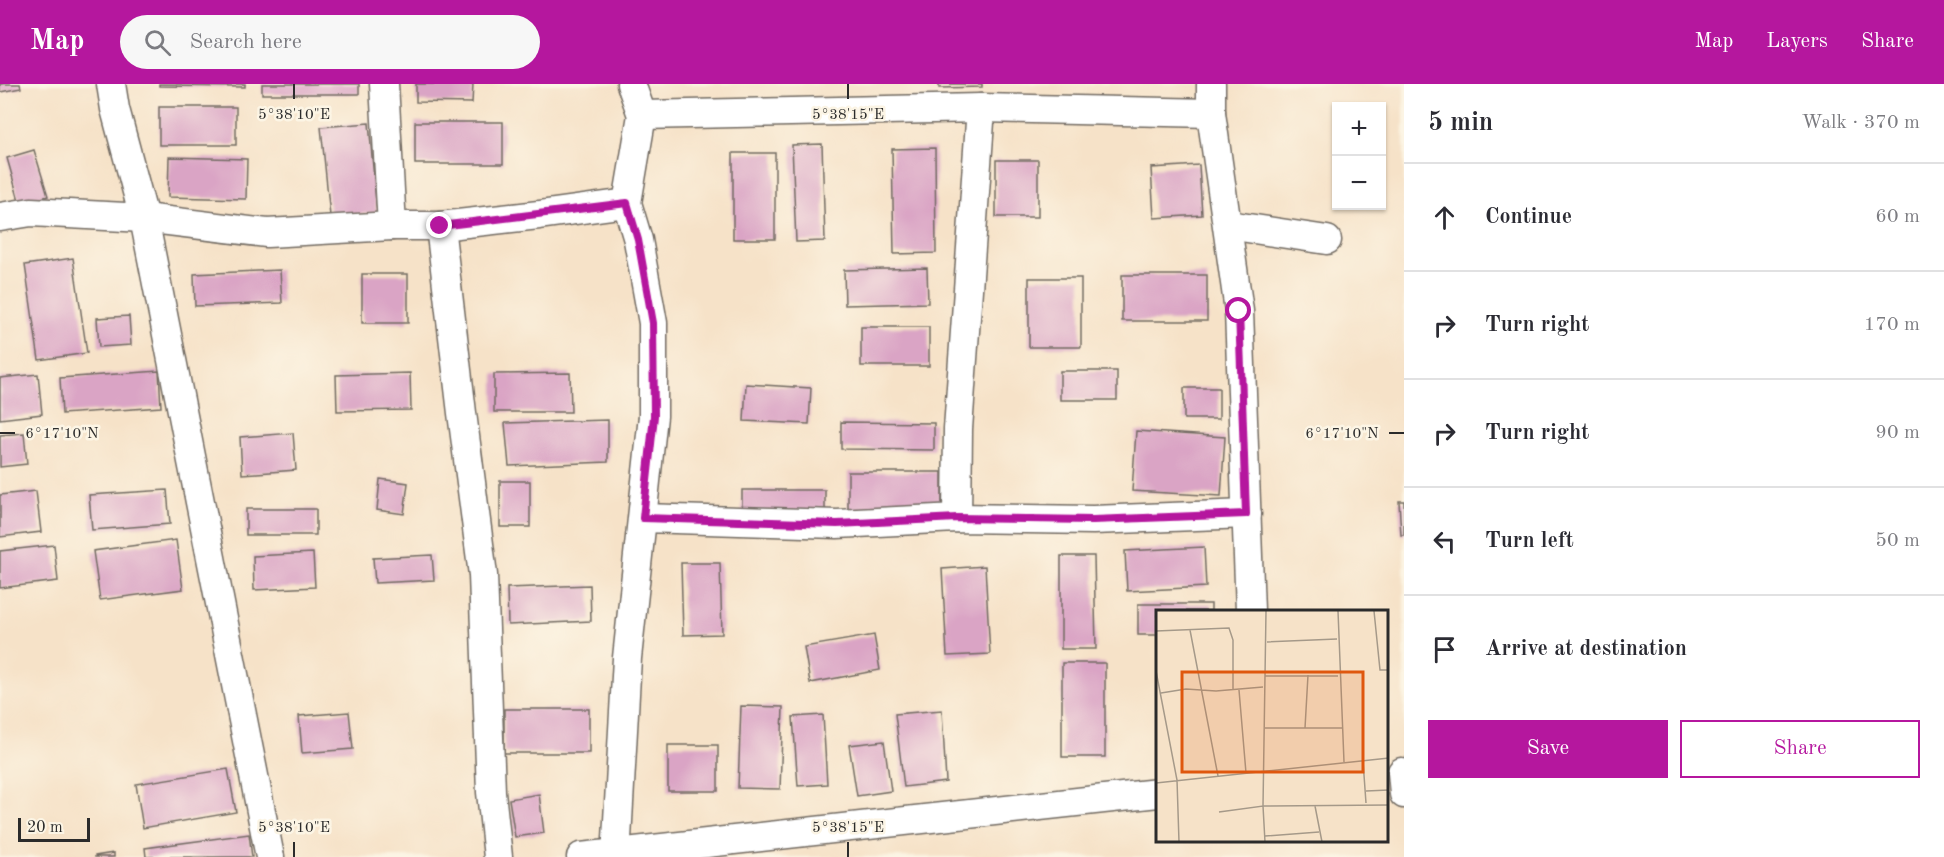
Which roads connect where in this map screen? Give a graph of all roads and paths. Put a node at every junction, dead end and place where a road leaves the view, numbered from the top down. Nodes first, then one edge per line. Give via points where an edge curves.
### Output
1 (111, 84) edge
2 (384, 84) edge
3 (631, 84) edge
4 (1211, 84) edge
5 (981, 108) junction
6 (1211, 113) junction
7 (642, 115) junction
8 (627, 203) junction
9 (0, 217) edge
10 (144, 218) junction
11 (1228, 225) junction
12 (392, 226) junction
13 (440, 226) junction
14 (1327, 240) dead end
15 (1246, 514) junction
16 (643, 518) junction
17 (957, 518) junction
18 (1250, 610) edge
19 (1156, 793) edge
20 (616, 855) edge
21 (270, 857) edge
22 (498, 857) edge
23 (581, 857) edge

1 - 10 street
2 - 12 street
3 - 7 street
4 - 6 street
5 - 6 street
5 - 7 street
5 - 17 street via 958,429
6 - 11 street
7 - 8 street
8 - 13 street
8 - 16 street via 653,323 654,416
9 - 10 street via 31,212
10 - 12 street via 267,233
10 - 21 street
11 - 14 street
11 - 15 street via 1239,311
12 - 13 street
13 - 22 street via 483,575 491,792
15 - 17 street via 1093,520
15 - 18 street
16 - 17 street via 837,524
16 - 20 street via 627,658
19 - 20 street
20 - 23 street

